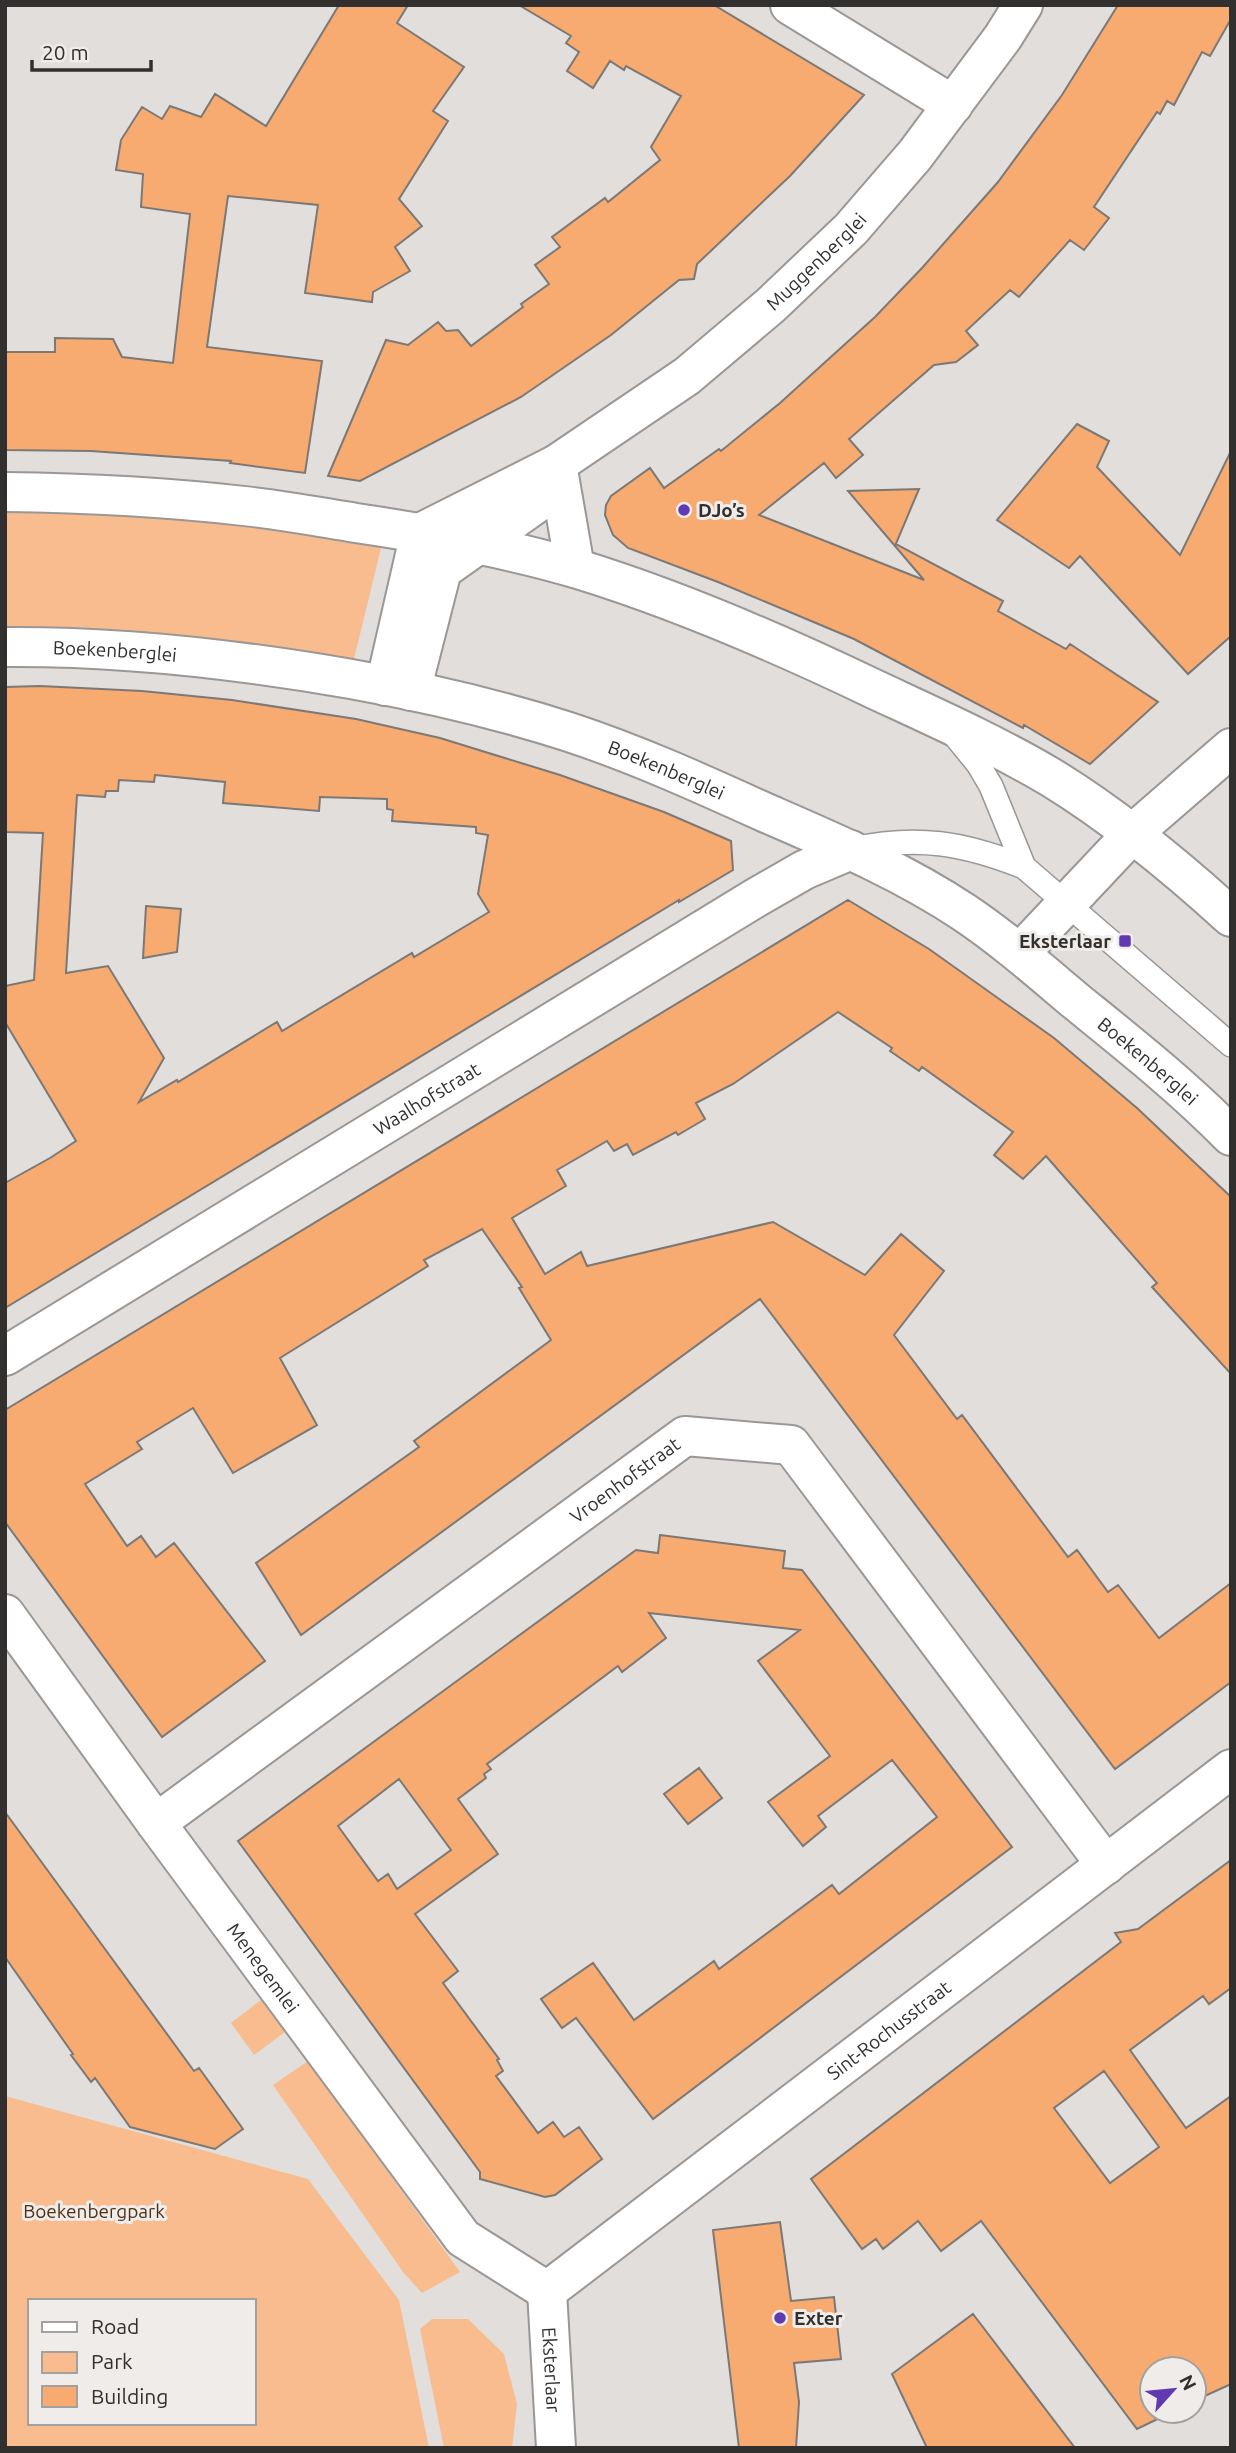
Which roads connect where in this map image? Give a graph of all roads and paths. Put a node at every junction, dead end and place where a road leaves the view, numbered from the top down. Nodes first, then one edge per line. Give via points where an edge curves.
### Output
1 (790, 5) edge
2 (1023, 5) edge
3 (953, 105) junction
4 (557, 468) junction
5 (5, 492) edge
6 (420, 533) junction
7 (478, 545) junction
8 (575, 568) junction
9 (5, 647) edge
10 (398, 688) junction
11 (944, 722) junction
12 (1231, 748) edge
13 (1133, 834) junction
14 (851, 850) junction
15 (1024, 867) junction
16 (1066, 903) junction
17 (1231, 917) edge
18 (1020, 953) junction
19 (1231, 1045) edge
20 (1231, 1136) edge
21 (5, 1356) edge
22 (5, 1614) edge
23 (1231, 1769) edge
24 (156, 1823) junction
25 (1107, 1865) junction
26 (547, 2291) junction
27 (556, 2448) edge

1 - 3 street
2 - 3 street, Muggenberglei
3 - 4 street, Muggenberglei via 851,229 771,305 687,376
4 - 6 street, Muggenberglei
4 - 7 street, Muggenberglei via 544,498
4 - 8 street
5 - 6 street via 246,506
6 - 7 street
6 - 10 street
7 - 8 street
7 - 10 street, Muggenberglei via 442,570
8 - 11 street via 731,626
9 - 10 street, Boekenberglei via 82,647 242,661
10 - 14 street, Boekenberglei via 567,732 664,767
11 - 13 street via 1051,778
11 - 15 lane via 991,786
12 - 13 street
13 - 16 street
13 - 17 street
14 - 15 lane via 895,843 956,845
14 - 18 street, Boekenberglei via 963,912
14 - 21 street, Waalhofstraat via 757,897
15 - 16 lane
16 - 18 street
16 - 19 lane
18 - 20 street, Boekenberglei via 1150,1061
22 - 24 street, Menegemlei
23 - 25 street, Sint-Rochusstraat
24 - 25 street, Vroenhofstraat via 685,1436 791,1445
24 - 26 street, Menegemlei via 463,2238
25 - 26 street, Sint-Rochusstraat
26 - 27 street, Eksterlaar

